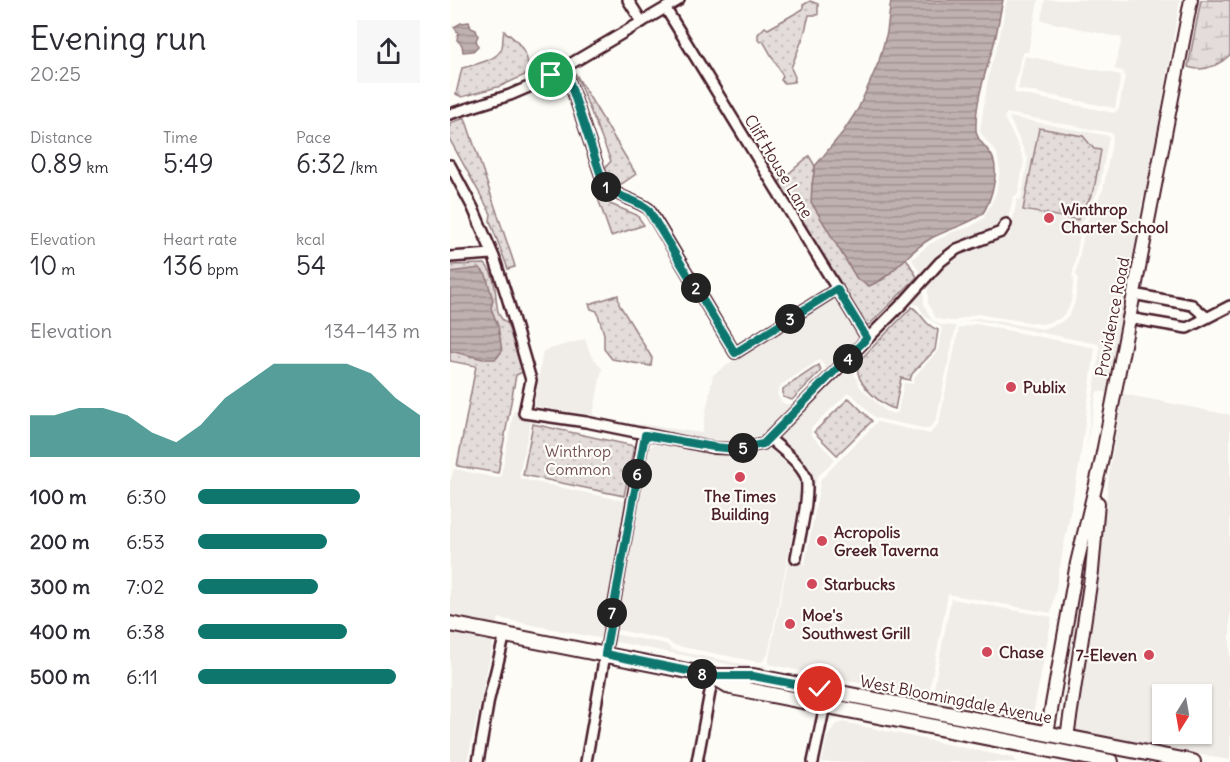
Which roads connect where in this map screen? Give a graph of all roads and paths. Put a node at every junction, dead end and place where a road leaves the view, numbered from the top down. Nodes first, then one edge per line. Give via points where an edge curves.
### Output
1 (628, 0) edge
2 (679, 0) edge
3 (1191, 0) edge
4 (666, 9) junction
5 (642, 22) junction
6 (565, 68) junction
7 (450, 114) edge
8 (450, 165) edge
9 (1006, 224) dead end
10 (492, 254) junction
11 (450, 257) edge
12 (837, 289) junction
13 (1133, 294) junction
14 (1230, 306) edge
15 (1128, 318) junction
16 (1206, 318) junction
17 (867, 338) junction
18 (645, 435) junction
19 (769, 438) junction
20 (1101, 463) junction
21 (796, 558) dead end
22 (450, 624) edge
23 (504, 634) junction
24 (605, 654) junction
25 (712, 676) junction
26 (820, 689) junction
27 (747, 690) junction
28 (825, 705) junction
29 (1047, 733) junction
30 (1066, 737) junction
31 (1042, 755) edge
32 (1064, 757) edge
33 (478, 762) edge
34 (586, 762) edge
35 (697, 762) edge
36 (813, 762) edge
37 (1111, 762) edge
38 (1193, 762) edge

1 - 5 street
2 - 4 street
3 - 13 street, Providence Road
4 - 5 street
4 - 12 street, Cliff House Lane
5 - 6 street
6 - 7 street via 510,95
6 - 12 street via 607,188 648,209 735,353
8 - 10 street
9 - 17 street via 1001,232 948,255
10 - 11 street
10 - 18 street via 531,380 524,413
12 - 17 street, Cliff House Lane
13 - 15 street, Providence Road
13 - 16 street via 1192,305
14 - 16 street
15 - 16 street via 1187,328
15 - 20 street, Providence Road
17 - 19 street
18 - 19 street via 737,449 763,444
18 - 24 street
19 - 21 street via 798,464 806,477 808,494
20 - 29 street, Providence Road via 1077,563
20 - 30 street, Providence Road via 1092,571
22 - 23 main road, West Bloomingdale Avenue
23 - 24 main road, West Bloomingdale Avenue
23 - 33 street
24 - 25 main road, West Bloomingdale Avenue
24 - 34 street
25 - 26 main road, West Bloomingdale Avenue via 753,676
25 - 27 main road, West Bloomingdale Avenue via 731,687
25 - 35 street
26 - 27 main road via 810,695 761,686
26 - 29 main road, West Bloomingdale Avenue
27 - 28 main road, West Bloomingdale Avenue
28 - 31 main road, West Bloomingdale Avenue
28 - 36 street
29 - 30 main road, West Bloomingdale Avenue
29 - 31 main road, Providence Road
30 - 32 main road, Providence Road
30 - 38 main road, West Bloomingdale Avenue
31 - 32 main road, West Bloomingdale Avenue
32 - 37 main road, West Bloomingdale Avenue

